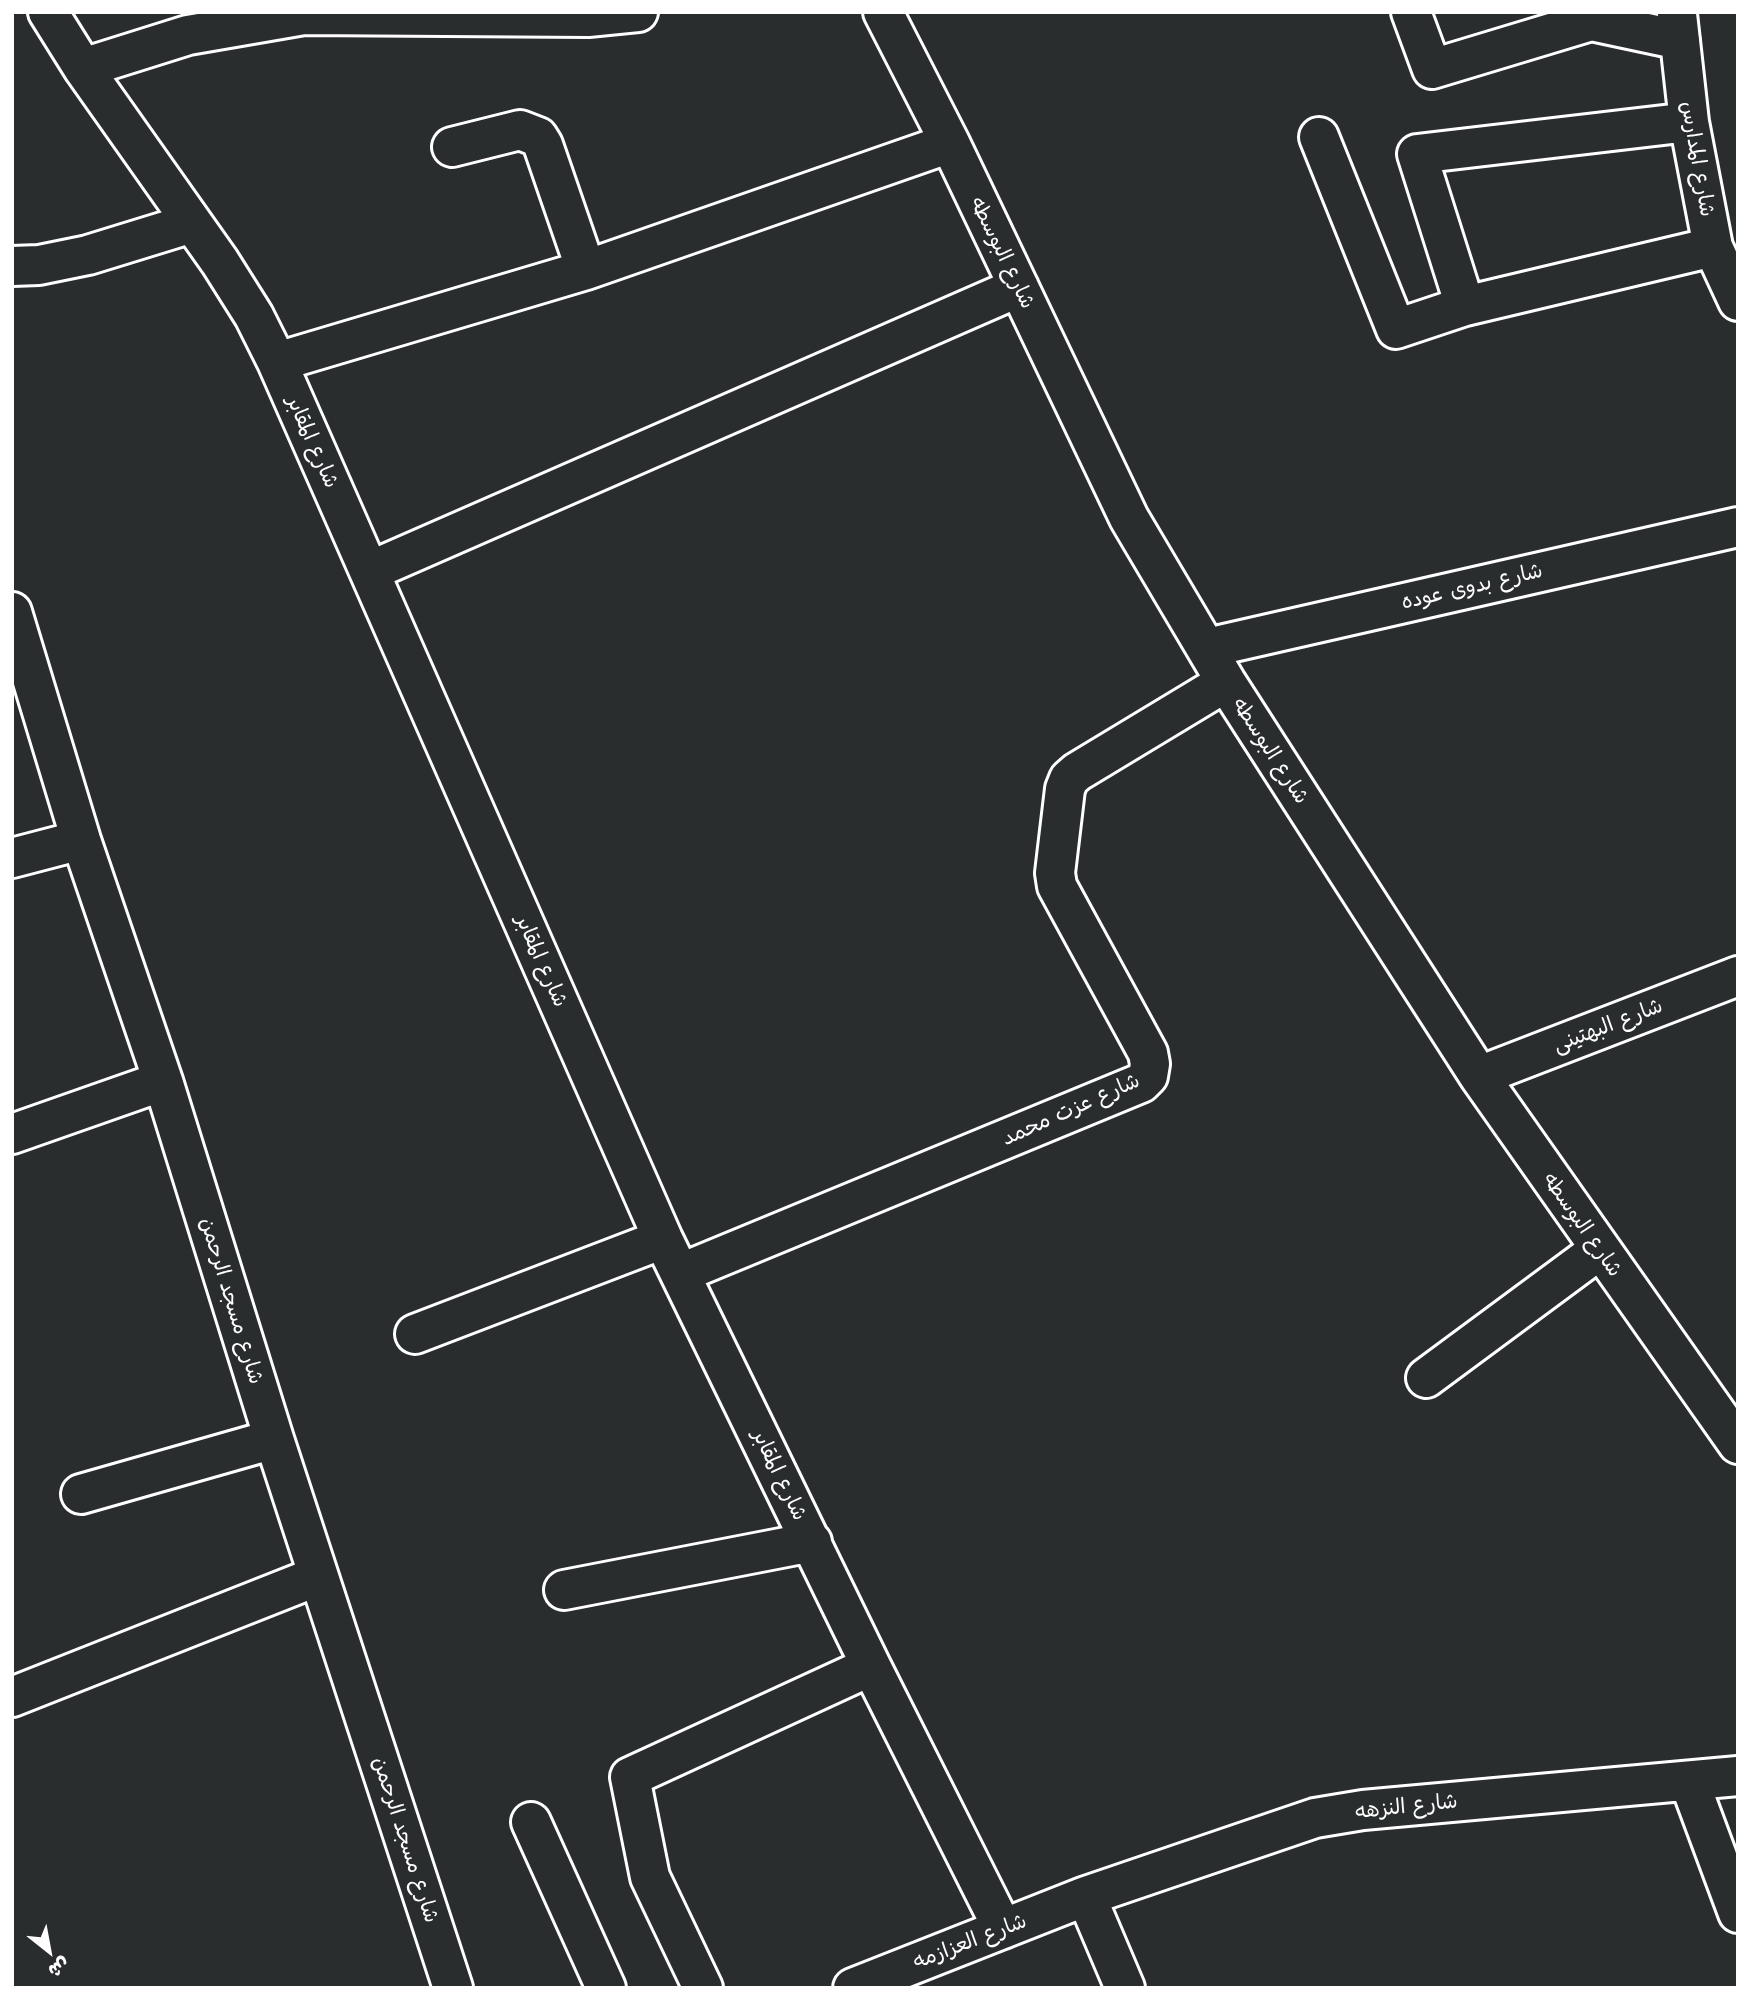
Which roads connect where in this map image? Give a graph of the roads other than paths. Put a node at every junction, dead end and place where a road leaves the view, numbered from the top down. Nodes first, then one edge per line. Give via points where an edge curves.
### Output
1 (48, 12) edge
2 (638, 12) edge
3 (1411, 12) edge
4 (887, 13) edge
5 (304, 14) edge
6 (1678, 26) edge
7 (83, 68) junction
8 (1689, 122) junction
9 (1319, 137) dead end
10 (950, 143) junction
11 (452, 147) dead end
12 (192, 223) junction
13 (1713, 247) junction
14 (12, 266) edge
15 (586, 270) junction
16 (1019, 287) junction
17 (1738, 301) edge
18 (1465, 306) junction
19 (277, 362) junction
20 (1738, 527) edge
21 (370, 571) junction
22 (12, 612) edge
23 (1207, 648) junction
24 (1226, 682) junction
25 (81, 840) junction
26 (12, 858) edge
27 (1738, 976) edge
28 (1479, 1076) junction
29 (163, 1081) junction
30 (12, 1134) edge
31 (663, 1238) junction
32 (1599, 1250) junction
33 (681, 1273) junction
34 (415, 1334) dead end
35 (1426, 1378) dead end
36 (274, 1438) junction
37 (1738, 1444) edge
38 (81, 1494) dead end
39 (812, 1542) junction
40 (318, 1576) junction
41 (564, 1590) dead end
42 (870, 1666) junction
43 (12, 1697) edge
44 (1738, 1776) edge
45 (1689, 1781) junction
46 (531, 1822) dead end
47 (1086, 1896) junction
48 (1738, 1913) edge
49 (1003, 1929) junction
50 (453, 1988) edge
51 (606, 1988) edge
52 (703, 1988) edge
53 (853, 1988) edge
54 (1125, 1988) edge

1 - 7 street, شارع المقابر
2 - 5 street via 588,17
3 - 6 street via 1432,69 1591,22
4 - 10 street, شارع البوسطه
5 - 7 street via 188,35
6 - 8 street, شارع المدارس
7 - 12 street, شارع المقابر
8 - 13 street, شارع المدارس
8 - 18 street via 1417,155
9 - 18 street via 1396,328
10 - 15 street
10 - 16 street, شارع البوسطه
11 - 15 street via 520,130 538,137
12 - 14 street via 88,255
12 - 19 street, شارع المقابر via 254,316
13 - 17 street, شارع المدارس
13 - 18 street
15 - 19 street
16 - 21 street
16 - 23 street, شارع البوسطه via 1129,518
19 - 21 street, شارع المقابر
20 - 23 street, شارع بدوى عوده
21 - 31 street, شارع المقابر
22 - 25 street, شارع مسجد الرحمن
23 - 24 street, شارع البوسطه
24 - 28 street, شارع البوسطه
24 - 33 street, شارع عزت محمد via 1077,772 1065,789 1057,886 1148,1053 1148,1076 1141,1083
25 - 26 street
25 - 29 street, شارع مسجد الرحمن
27 - 28 street, شارع البهتينى
28 - 32 street, شارع البوسطه
29 - 30 street
29 - 36 street, شارع مسجد الرحمن
31 - 33 street, شارع المقابر
31 - 34 street
32 - 35 street
32 - 37 street, شارع البوسطه
33 - 39 street, شارع المقابر
36 - 38 street
36 - 40 street, شارع مسجد الرحمن
39 - 41 street
39 - 42 street, شارع المقابر
40 - 43 street
40 - 50 street, شارع مسجد الرحمن
42 - 49 street, شارع المقابر
42 - 52 street via 630,1777 650,1877
44 - 45 street, شارع النزهه
45 - 47 street, شارع النزهه via 1315,1818
45 - 48 street
46 - 51 street
47 - 49 street, شارع العزازمه
47 - 54 street
49 - 53 street, شارع العزازمه

